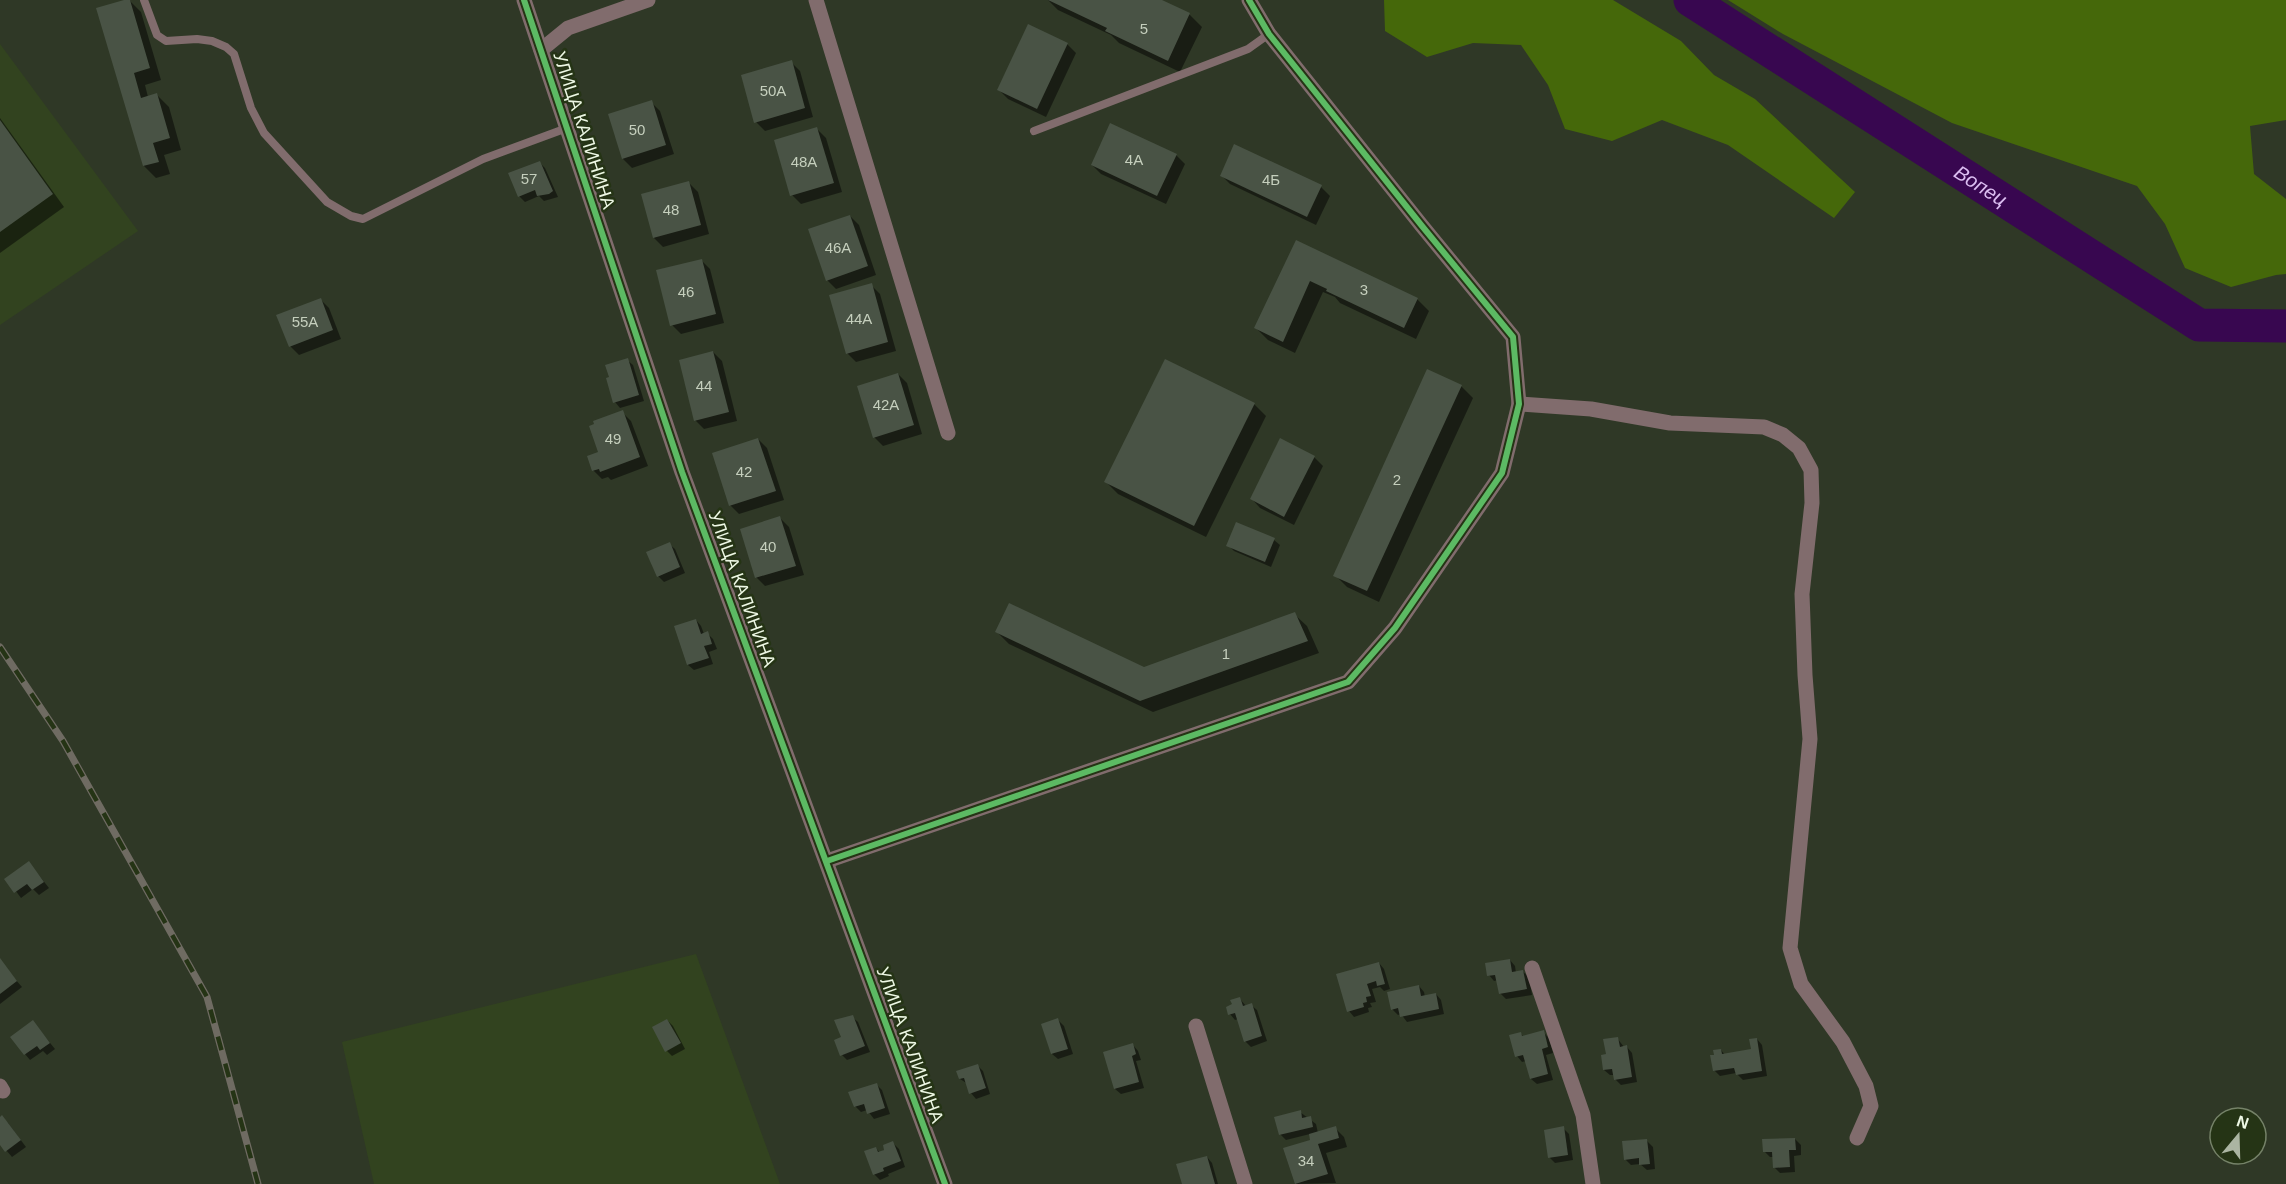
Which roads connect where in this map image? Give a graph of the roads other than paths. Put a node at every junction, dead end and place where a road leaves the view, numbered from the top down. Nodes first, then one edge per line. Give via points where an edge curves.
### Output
1 (144, 0) edge
2 (524, 0) edge
3 (648, 0) edge
4 (816, 0) edge
5 (1249, 0) edge
6 (1269, 34) junction
7 (541, 50) junction
8 (567, 128) junction
9 (1034, 131) dead end
10 (1520, 404) junction
11 (948, 433) dead end
12 (827, 861) junction
13 (1532, 968) dead end
14 (1196, 1026) dead end
15 (1857, 1138) dead end
16 (945, 1184) edge
17 (1245, 1184) edge
18 (1593, 1184) edge

1 - 8 lane via 157,35 166,41 212,41 234,54 251,108 264,133 327,202 351,216 363,219 483,159
2 - 7 street, УЛИЦА КАЛИНИНА
3 - 7 street via 568,27
4 - 11 street
5 - 6 street
6 - 9 lane via 1248,49
6 - 10 street via 1513,337
7 - 8 street, УЛИЦА КАЛИНИНА
8 - 12 street, УЛИЦА КАЛИНИНА via 682,472
10 - 12 street via 1502,473 1395,628 1348,682
10 - 15 street via 1591,409 1670,423 1764,427 1800,448 1811,470 1812,503 1802,594 1810,739 1790,948 1801,984 1843,1042 1866,1086 1871,1106
12 - 16 street, УЛИЦА КАЛИНИНА
13 - 18 street via 1583,1114
14 - 17 street

